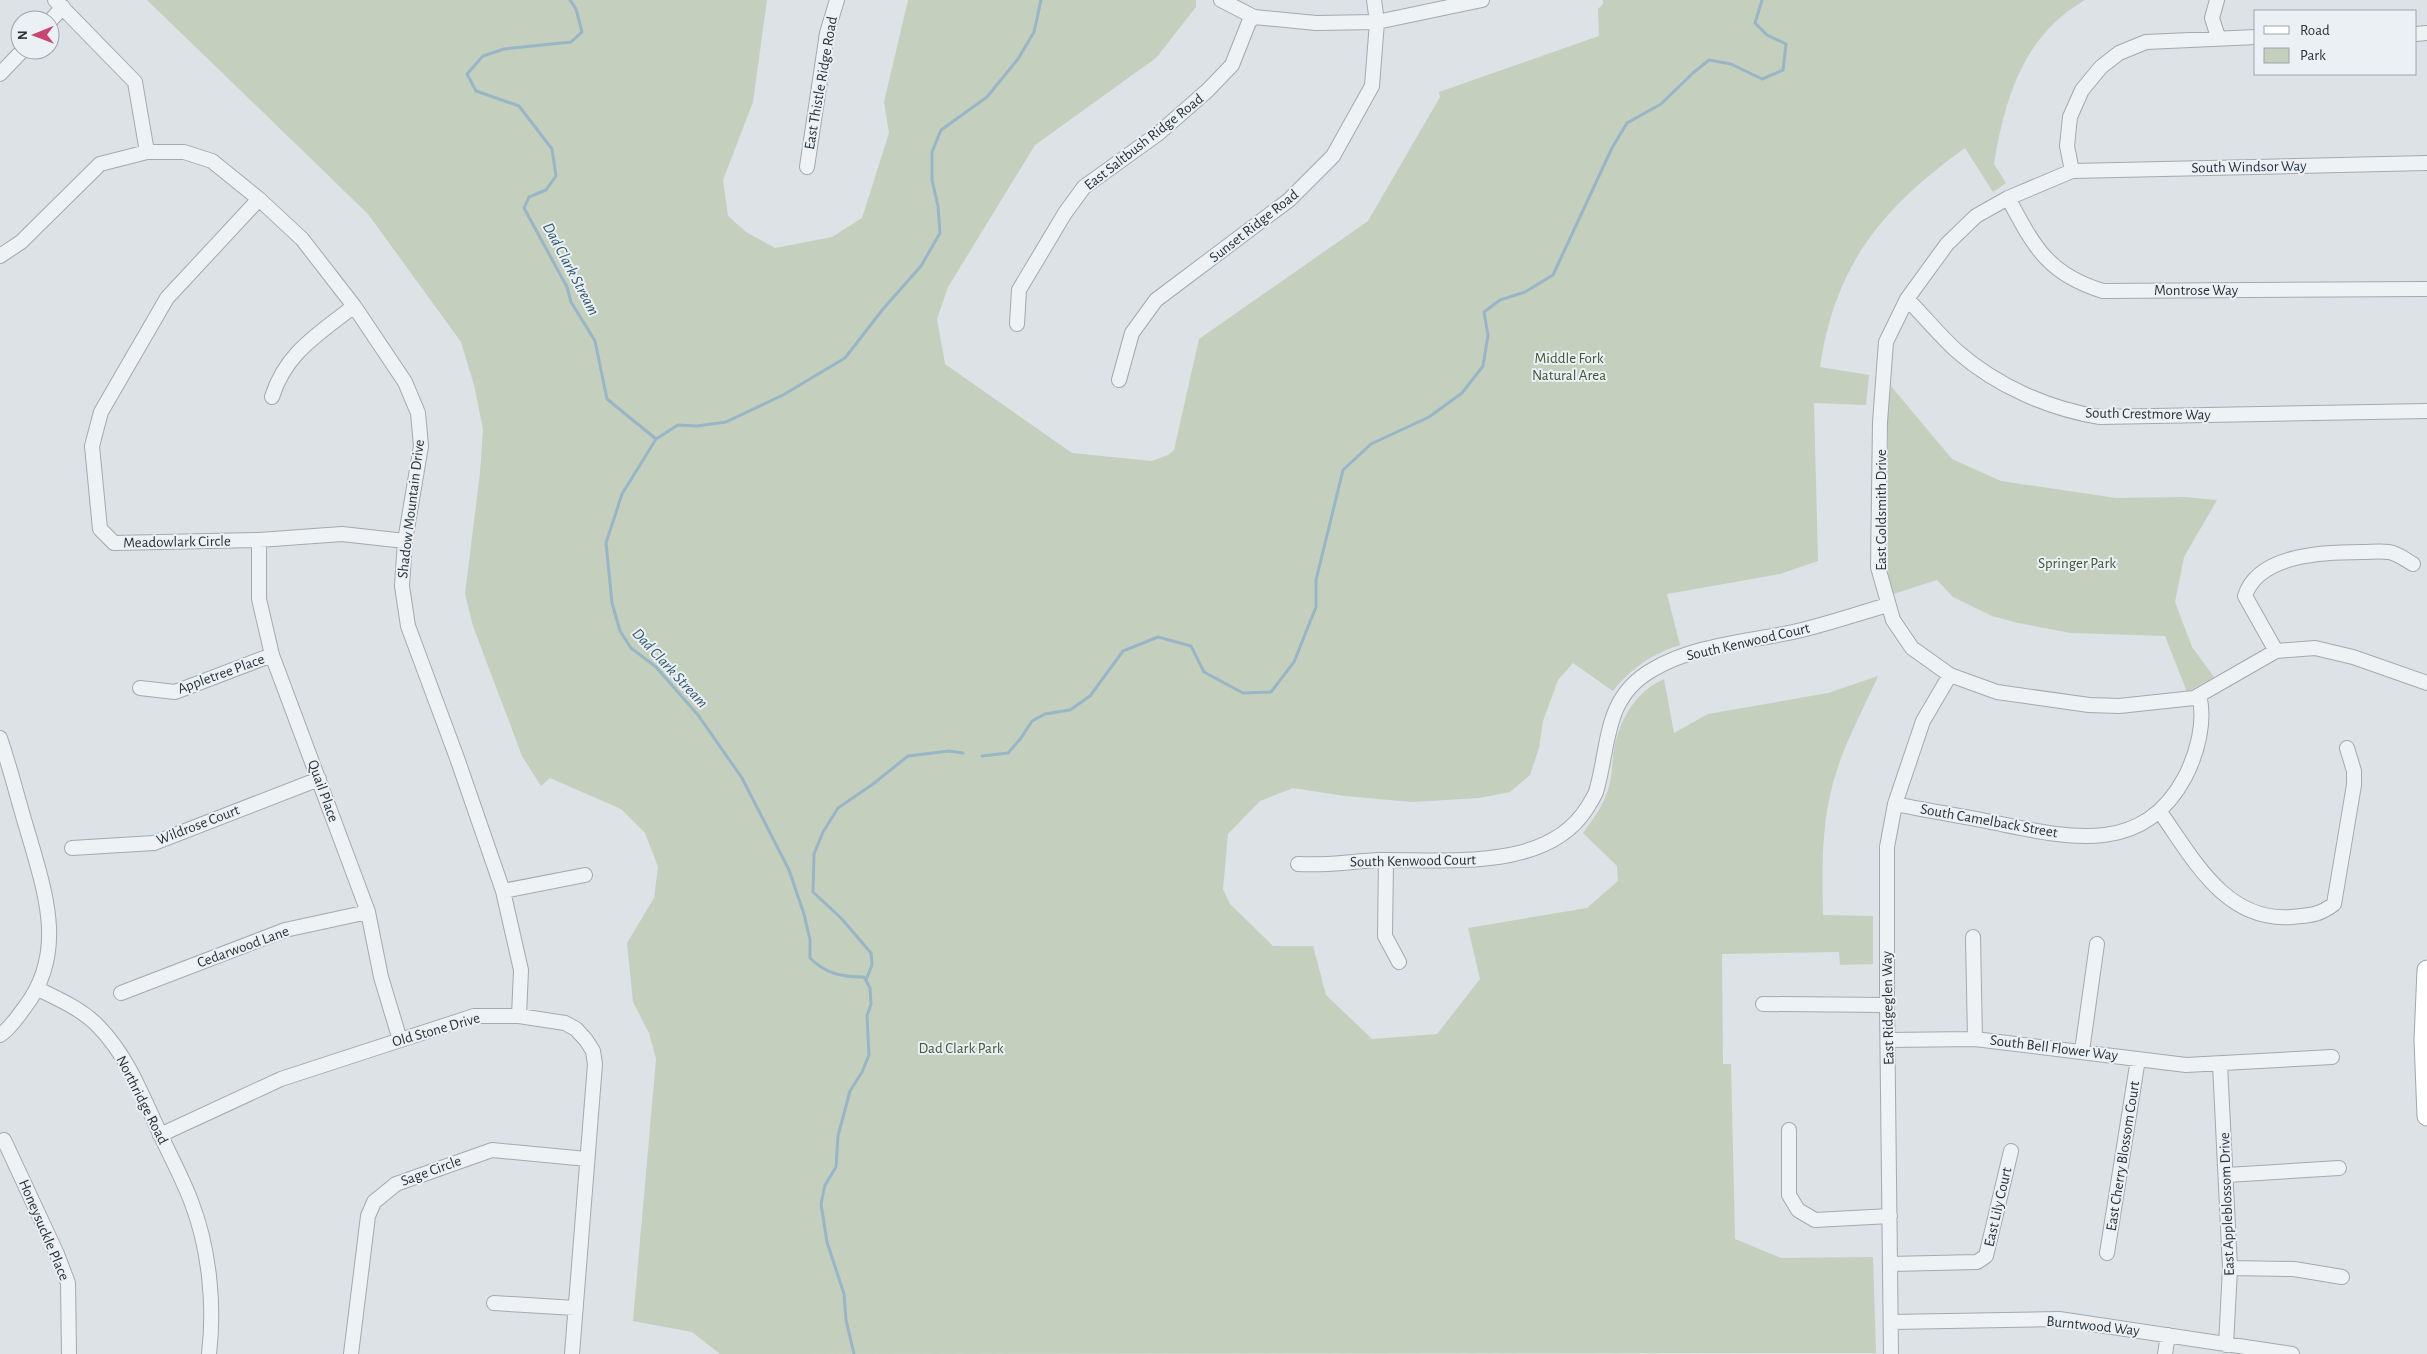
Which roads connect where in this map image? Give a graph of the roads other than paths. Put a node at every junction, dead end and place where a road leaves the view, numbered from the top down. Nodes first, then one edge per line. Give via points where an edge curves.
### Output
1 (837, 0) edge
2 (1221, 0) edge
3 (1374, 0) edge
4 (1482, 0) edge
5 (2217, 0) edge
6 (59, 4) edge
7 (1254, 17) junction
8 (1376, 22) junction
9 (2254, 37) edge
10 (2218, 38) junction
11 (13, 60) edge
12 (0, 74) edge
13 (147, 152) junction
14 (2427, 162) edge
15 (807, 167) dead end
16 (2072, 171) junction
17 (2008, 198) junction
18 (259, 199) junction
19 (0, 256) edge
20 (2427, 289) edge
21 (1907, 299) junction
22 (354, 306) junction
23 (1017, 324) dead end
24 (1119, 380) dead end
25 (272, 398) dead end
26 (2427, 411) edge
27 (259, 540) junction
28 (405, 541) junction
29 (2413, 564) dead end
30 (1888, 605) junction
31 (2276, 651) junction
32 (272, 655) junction
33 (1950, 675) junction
34 (2427, 683) edge
35 (140, 688) dead end
36 (2200, 696) junction
37 (0, 738) edge
38 (2347, 748) dead end
39 (4, 766) edge
40 (319, 779) junction
41 (1895, 804) junction
42 (2160, 812) junction
43 (72, 848) dead end
44 (1386, 860) junction
45 (1298, 864) dead end
46 (586, 875) dead end
47 (503, 891) junction
48 (368, 912) junction
49 (1973, 937) dead end
50 (2097, 944) dead end
51 (1399, 962) dead end
52 (2427, 970) edge
53 (38, 989) junction
54 (121, 993) dead end
55 (1763, 1004) dead end
56 (1887, 1005) junction
57 (519, 1016) junction
58 (0, 1035) edge
59 (1975, 1039) junction
60 (400, 1040) junction
61 (1888, 1040) junction
62 (2082, 1051) junction
63 (2332, 1057) dead end
64 (2138, 1059) junction
65 (2220, 1064) junction
66 (2427, 1116) edge
67 (1789, 1130) dead end
68 (160, 1135) junction
69 (4, 1140) dead end
70 (2011, 1150) dead end
71 (587, 1159) junction
72 (2339, 1168) dead end
73 (2227, 1175) junction
74 (1890, 1216) junction
75 (2107, 1253) dead end
76 (1890, 1264) junction
77 (2230, 1268) junction
78 (2342, 1277) dead end
79 (494, 1303) dead end
80 (575, 1308) junction
81 (1891, 1322) junction
82 (2168, 1335) junction
83 (2226, 1345) junction
84 (2276, 1353) edge
85 (69, 1354) edge
86 (209, 1354) edge
87 (351, 1354) edge
88 (572, 1354) edge
89 (1892, 1354) edge
90 (2165, 1354) edge
91 (2292, 1354) edge

1 - 15 street, East Thistle Ridge Road via 827,33
2 - 7 street
3 - 8 street, Sunset Ridge Road
4 - 8 street
5 - 10 street via 2212,18
6 - 13 street via 135,82
7 - 8 street via 1316,23
7 - 23 street, East Saltbush Ridge Road via 1232,65 1208,90 1159,133 1084,187 1065,212 1019,290
8 - 24 street, Sunset Ridge Road via 1372,86 1333,156 1289,200 1156,300 1132,333
9 - 10 street
10 - 16 street via 2146,42 2119,53 2101,68 2082,90 2070,117 2067,146
11 - 12 street
13 - 18 street, Shadow Mountain Drive via 184,152 212,161
13 - 19 street, Shadow Mountain Drive via 100,164 21,242
14 - 16 street, South Windsor Way
16 - 17 street, East Goldsmith Drive
17 - 20 street, Montrose Way via 2030,239 2053,267 2081,284 2103,291
17 - 21 street, East Goldsmith Drive via 1976,216 1947,244
18 - 22 street, Shadow Mountain Drive via 302,239
18 - 27 street, Meadowlark Circle via 167,298 101,412 92,446 100,529 114,543
21 - 26 street, South Crestmore Way via 1958,352 2008,386 2075,413 2100,417
21 - 30 street, East Goldsmith Drive via 1886,342 1882,395 1878,567
22 - 25 street via 298,351 279,377
22 - 28 street, Shadow Mountain Drive via 405,382 418,412 421,446
27 - 28 street, Meadowlark Circle via 342,534
27 - 32 street, Quail Place via 259,599
28 - 47 street, Shadow Mountain Drive via 402,586 408,626
29 - 31 street via 2390,552 2332,552 2286,560 2265,570 2249,583 2245,596
30 - 33 street, East Goldsmith Drive via 1893,620 1912,648
30 - 44 street, South Kenwood Court via 1795,632 1695,651 1651,670 1624,692 1612,716 1596,794 1578,822 1555,840 1484,860
31 - 34 street, East Goldsmith Drive via 2315,648 2353,657
31 - 36 street, East Goldsmith Drive
32 - 35 street, Appletree Place via 175,692
32 - 40 street, Quail Place
33 - 36 street, East Goldsmith Drive via 1997,692 2089,705 2119,706
33 - 41 street, East Ridgeglen Way via 1923,721
36 - 42 street, South Camelback Street via 2197,745 2189,769 2178,790
37 - 39 street
38 - 42 street via 2354,771 2354,785 2334,904 2320,914 2276,918 2233,903 2214,887
39 - 53 street via 40,868 50,921 49,942
40 - 43 street, Wildrose Court via 154,843
40 - 48 street, Quail Place
41 - 42 street, South Camelback Street via 2037,832 2102,836 2130,829
41 - 56 street, East Ridgeglen Way via 1888,847
44 - 45 street, South Kenwood Court
44 - 51 street via 1385,936
46 - 47 street
47 - 57 street, Shadow Mountain Drive via 521,970
48 - 54 street, Cedarwood Lane via 285,930
48 - 60 street, Quail Place via 381,976
49 - 59 street
50 - 62 street
52 - 66 main road via 2424,1040
53 - 58 street
53 - 68 street, Northridge Road via 84,1014 112,1042 133,1076
55 - 56 street
56 - 61 street, East Ridgeglen Way
57 - 60 street, Old Stone Drive via 474,1016
57 - 71 street, Old Stone Drive via 565,1023 576,1029 593,1051 596,1080
59 - 61 street, South Bell Flower Way
59 - 62 street, South Bell Flower Way
60 - 68 street, Old Stone Drive via 281,1079
61 - 74 street, East Ridgeglen Way
62 - 64 street, South Bell Flower Way
63 - 65 street, South Bell Flower Way
64 - 65 street, South Bell Flower Way via 2186,1066
64 - 75 street, East Cherry Blossom Court
65 - 73 street, East Appleblossom Drive
67 - 74 street via 1789,1195 1798,1210 1815,1220
68 - 86 street, Northridge Road via 192,1201 204,1250 211,1300
69 - 85 street, Honeysuckle Place via 68,1283
70 - 76 street, East Lily Court via 1986,1256 1977,1262
71 - 80 street, Old Stone Drive
71 - 87 street, Sage Circle via 492,1150 396,1184 381,1196 374,1202 368,1216
72 - 73 street
73 - 77 street, East Appleblossom Drive
74 - 76 street, East Ridgeglen Way
76 - 81 street, East Ridgeglen Way
77 - 78 street via 2294,1269
77 - 83 street, East Appleblossom Drive
79 - 80 street
80 - 88 street, Old Stone Drive
81 - 82 street, Burntwood Way via 2059,1319
81 - 89 street, East Ridgeglen Way
82 - 83 street, Burntwood Way
82 - 90 street
83 - 84 street, Burntwood Way
84 - 91 street, Burntwood Way

